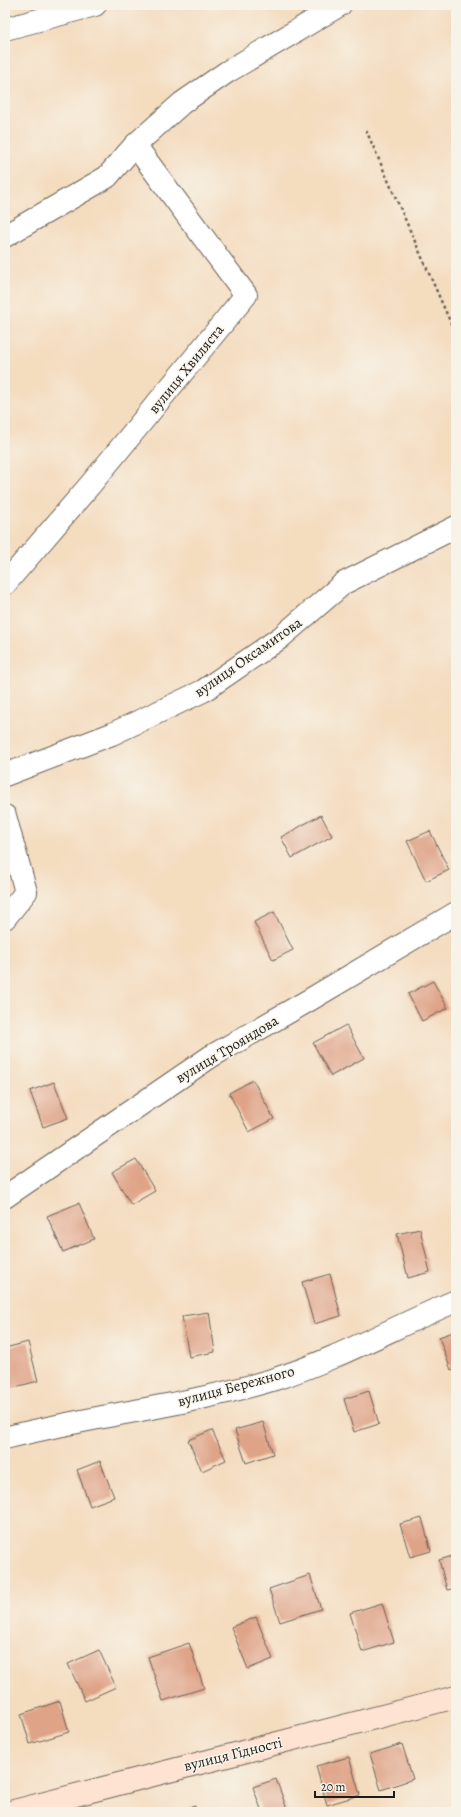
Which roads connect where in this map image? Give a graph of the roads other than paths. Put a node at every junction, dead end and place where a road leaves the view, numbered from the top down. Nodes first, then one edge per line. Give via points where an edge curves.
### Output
1 (95, 5) edge
2 (340, 5) edge
3 (5, 29) edge
4 (135, 145) junction
5 (5, 236) edge
6 (456, 526) edge
7 (5, 584) edge
8 (5, 775) edge
9 (5, 816) edge
10 (456, 913) edge
11 (5, 918) edge
12 (5, 1196) edge
13 (456, 1301) edge
14 (5, 1438) edge
15 (456, 1697) edge
16 (10, 1812) edge

1 - 3 street
2 - 4 street via 227,72 182,103
4 - 5 street via 107,177
4 - 7 street, вулиця Хвиляста via 246,295
6 - 8 street, вулиця Оксамитова via 344,583 280,638 203,691 112,734
9 - 11 street via 26,892
10 - 12 street, вулиця Трояндова via 210,1057
13 - 14 street, вулиця Бережного via 346,1352 276,1379 223,1393
15 - 16 street, вулиця Гідності

